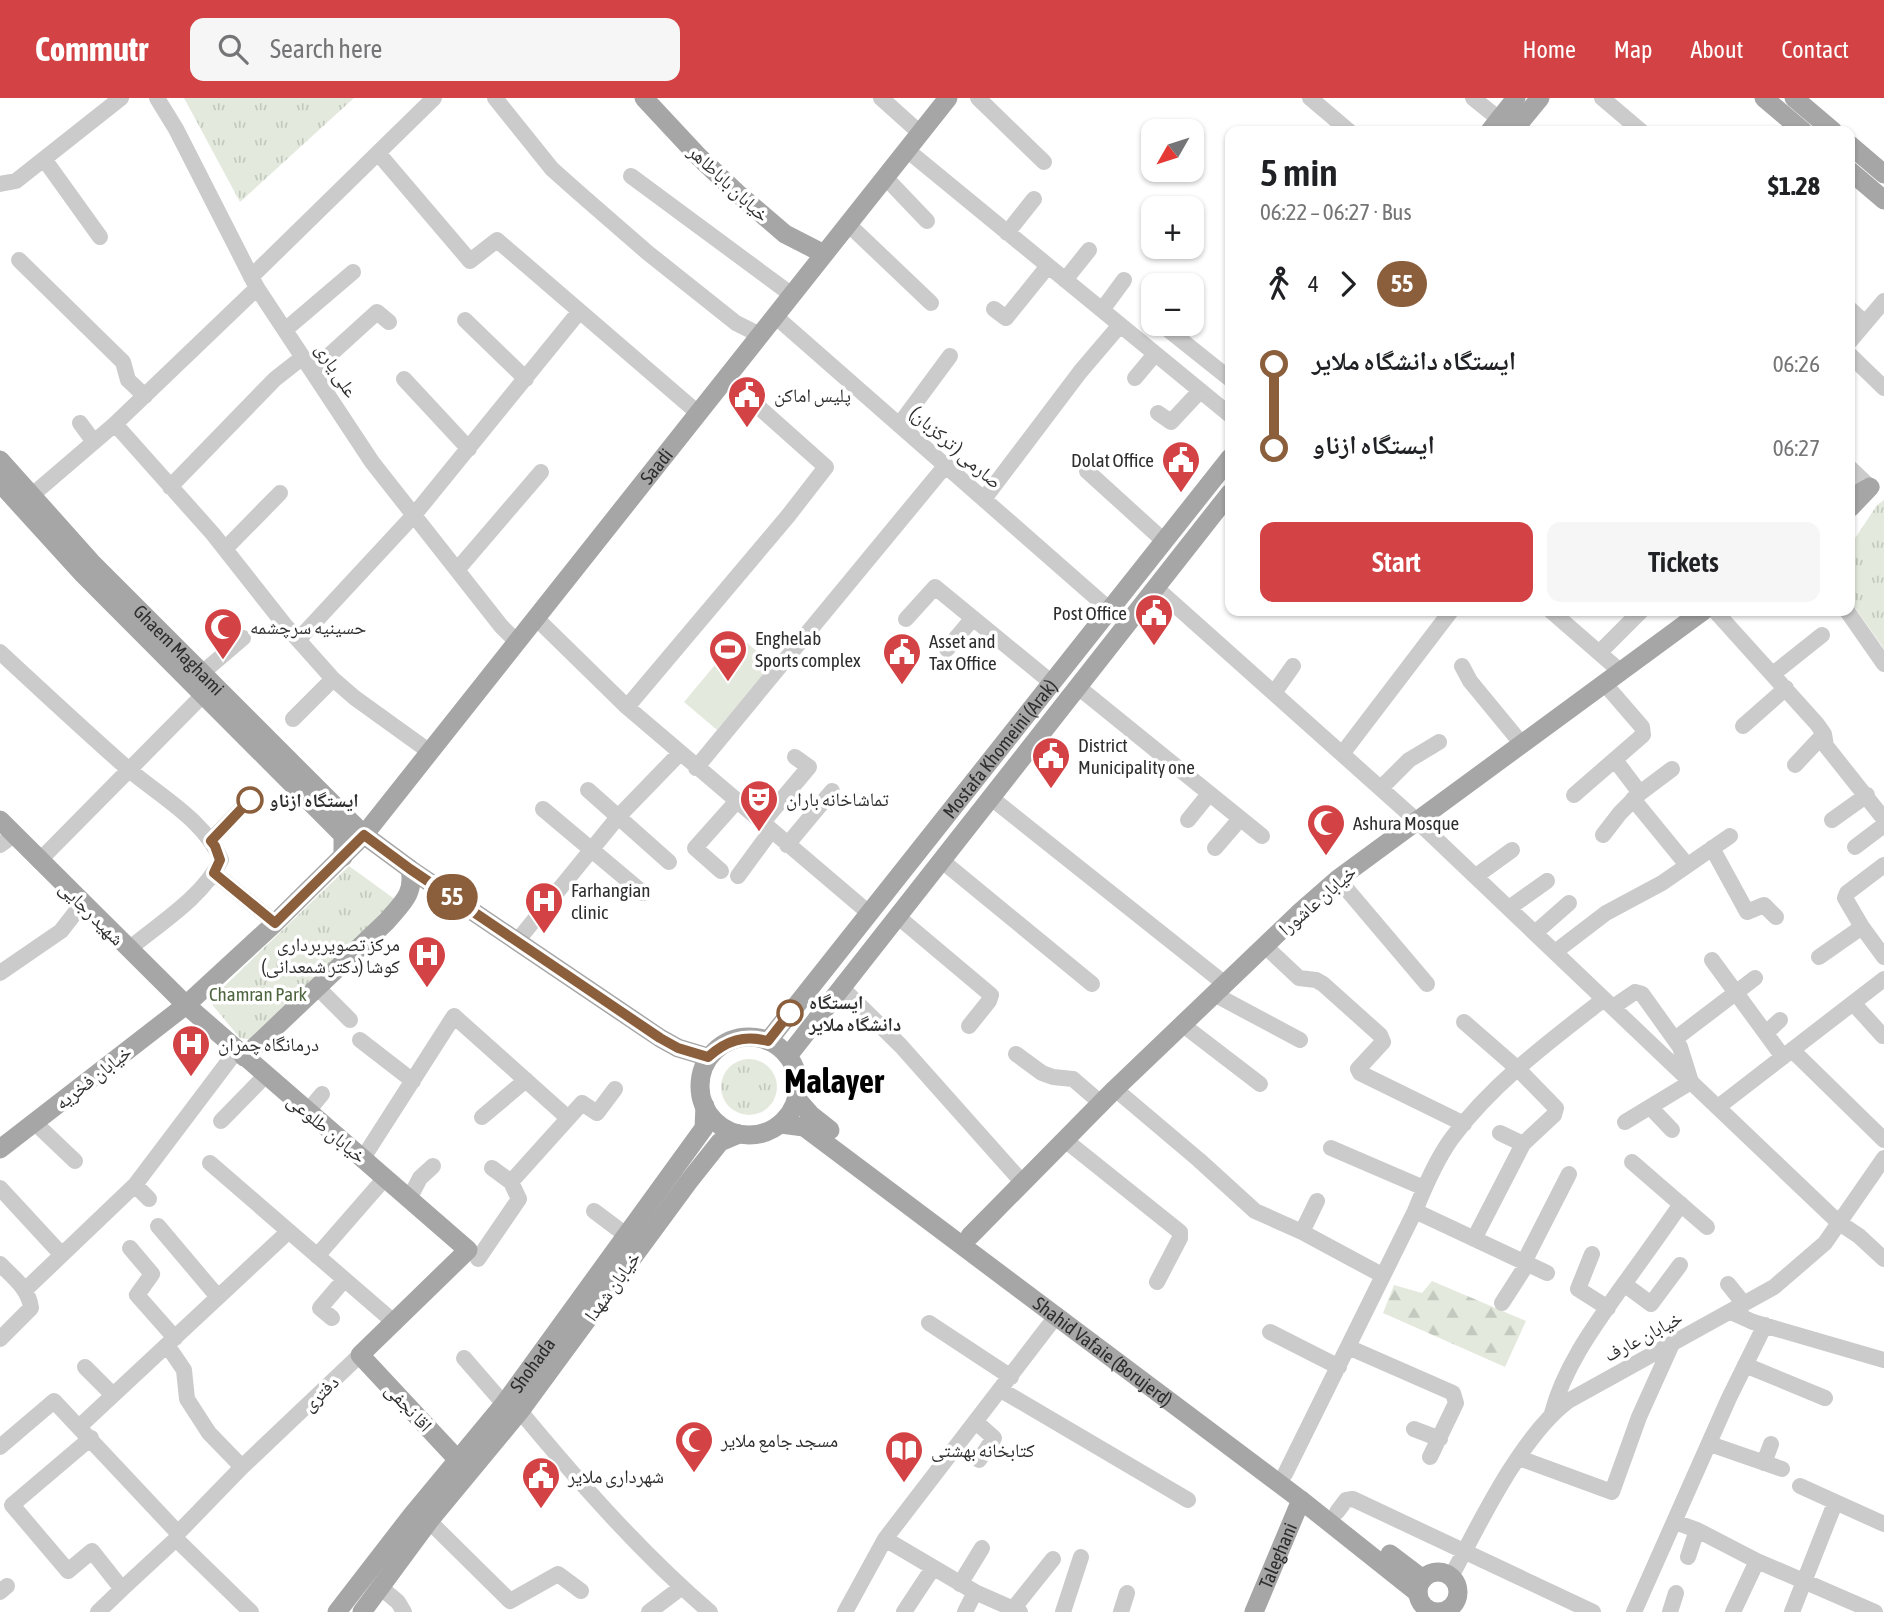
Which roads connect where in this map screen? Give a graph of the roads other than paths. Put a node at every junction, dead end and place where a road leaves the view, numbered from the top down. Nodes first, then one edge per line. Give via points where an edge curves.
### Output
1 (121, 98) edge
2 (157, 98) edge
3 (433, 98) edge
4 (495, 98) edge
5 (645, 98) edge
6 (881, 98) edge
7 (948, 98) edge
8 (978, 98) edge
9 (1310, 98) edge
10 (1516, 98) edge
11 (1539, 98) edge
12 (1602, 98) edge
13 (1764, 98) edge
14 (1794, 98) edge
15 (1476, 99) edge
16 (1343, 126) edge
17 (1503, 126) edge
18 (1507, 126) edge
19 (1509, 126) edge
20 (1635, 126) edge
21 (1797, 126) edge
22 (1827, 126) edge
23 (920, 133) junction
24 (1855, 149) edge
25 (906, 150) junction
26 (378, 153) junction
27 (44, 159) junction
28 (1044, 162) dead end
29 (1855, 174) edge
30 (1884, 174) edge
31 (631, 176) dead end
32 (885, 177) junction
33 (0, 184) edge
34 (1034, 199) dead end
35 (1884, 200) edge
36 (927, 221) dead end
37 (848, 225) junction
38 (1007, 233) junction
39 (100, 237) dead end
40 (1089, 250) dead end
41 (824, 254) junction
42 (19, 260) dead end
43 (1048, 266) junction
44 (353, 272) dead end
45 (1065, 280) junction
46 (1124, 280) dead end
47 (254, 282) junction
48 (792, 295) junction
49 (1884, 301) edge
50 (931, 303) dead end
51 (994, 309) dead end
52 (1102, 310) junction
53 (579, 312) junction
54 (1855, 314) edge
55 (775, 316) junction
56 (465, 320) dead end
57 (389, 321) dead end
58 (1865, 323) junction
59 (1120, 325) junction
60 (285, 330) junction
61 (760, 335) junction
62 (1855, 335) edge
63 (1176, 336) edge
64 (1155, 354) junction
65 (950, 356) dead end
66 (1855, 360) edge
67 (307, 364) junction
68 (1225, 375) edge
69 (726, 378) junction
70 (1135, 378) dead end
71 (404, 379) dead end
72 (526, 379) junction
73 (1884, 388) edge
74 (1200, 391) junction
75 (145, 396) junction
76 (1225, 411) edge
77 (698, 413) junction
78 (1158, 413) dead end
79 (80, 423) dead end
80 (115, 424) junction
81 (899, 425) junction
82 (94, 442) junction
83 (468, 449) junction
84 (0, 460) edge
85 (1225, 464) edge
86 (946, 466) junction
87 (1087, 471) dead end
88 (1855, 471) edge
89 (541, 472) dead end
90 (1877, 482) edge
91 (0, 483) edge
92 (170, 487) junction
93 (280, 493) dead end
94 (1855, 495) edge
95 (24, 499) junction
96 (984, 499) junction
97 (1225, 499) edge
98 (1855, 503) edge
99 (0, 514) edge
100 (414, 515) junction
101 (1164, 541) junction
102 (225, 549) junction
103 (457, 570) junction
104 (105, 586) junction
105 (1156, 587) junction
106 (1110, 610) junction
107 (1447, 616) edge
108 (1557, 616) edge
109 (1636, 616) edge
110 (1696, 616) edge
111 (1720, 616) edge
112 (1850, 616) edge
113 (536, 618) junction
114 (973, 618) junction
115 (906, 619) dead end
116 (1822, 635) dead end
117 (243, 638) dead end
118 (298, 640) junction
119 (517, 642) junction
120 (947, 649) dead end
121 (0, 652) edge
122 (1600, 652) junction
123 (1884, 664) edge
124 (1293, 666) dead end
125 (1462, 666) dead end
126 (202, 673) junction
127 (1773, 674) junction
128 (1612, 677) junction
129 (333, 679) junction
130 (1052, 683) junction
131 (1078, 687) junction
132 (1786, 688) junction
133 (1274, 693) junction
134 (203, 695) junction
135 (627, 708) junction
136 (293, 719) dead end
137 (1743, 726) dead end
138 (1824, 734) junction
139 (1439, 741) dead end
140 (1521, 743) junction
141 (430, 751) junction
142 (680, 753) junction
143 (1342, 754) junction
144 (795, 757) dead end
145 (1615, 760) junction
146 (1795, 765) dead end
147 (696, 768) junction
148 (1672, 769) dead end
149 (129, 770) junction
150 (1381, 788) junction
151 (588, 790) dead end
152 (832, 791) dead end
153 (1209, 794) junction
154 (1574, 795) dead end
155 (1636, 796) junction
156 (990, 797) junction
157 (1875, 799) edge
158 (250, 800) dead end
159 (736, 802) junction
160 (543, 809) dead end
161 (381, 814) junction
162 (618, 817) junction
163 (1240, 819) junction
164 (0, 820) edge
165 (1188, 820) dead end
166 (1832, 820) dead end
167 (1417, 821) junction
168 (1884, 822) edge
169 (766, 827) junction
170 (364, 835) junction
171 (1603, 835) dead end
172 (1262, 836) dead end
173 (1730, 836) dead end
174 (7, 840) edge
175 (211, 841) junction
176 (788, 845) junction
177 (1855, 847) dead end
178 (1215, 848) dead end
179 (1712, 848) junction
180 (591, 850) junction
181 (1512, 850) dead end
182 (343, 857) junction
183 (941, 860) junction
184 (39, 861) junction
185 (669, 862) dead end
186 (402, 863) junction
187 (1687, 865) junction
188 (1884, 865) edge
189 (721, 872) dead end
190 (214, 873) junction
191 (738, 876) dead end
192 (1476, 876) junction
193 (1338, 878) junction
194 (1547, 881) dead end
195 (643, 893) dead end
196 (82, 904) junction
197 (1569, 904) dead end
198 (1509, 908) junction
199 (869, 913) junction
200 (897, 916) junction
201 (1776, 918) dead end
202 (275, 923) junction
203 (1862, 927) junction
204 (1535, 933) junction
205 (518, 940) junction
206 (1265, 946) junction
207 (129, 950) junction
208 (1555, 952) junction
209 (1819, 957) dead end
210 (1884, 957) edge
211 (1712, 960) dead end
212 (0, 973) edge
213 (1755, 978) dead end
214 (1884, 979) edge
215 (1093, 984) dead end
216 (1427, 984) dead end
217 (317, 987) junction
218 (841, 987) junction
219 (1220, 989) junction
220 (1735, 991) junction
221 (1608, 1003) junction
222 (1853, 1003) junction
223 (186, 1005) junction
224 (350, 1020) dead end
225 (1780, 1020) dead end
226 (1464, 1022) dead end
227 (1183, 1025) junction
228 (969, 1026) dead end
229 (1766, 1033) junction
230 (1884, 1036) edge
231 (1675, 1039) junction
232 (360, 1040) dead end
233 (1300, 1040) dead end
234 (768, 1041) junction
235 (1787, 1053) junction
236 (240, 1054) junction
237 (1016, 1054) dead end
238 (788, 1056) junction
239 (708, 1057) junction
240 (1518, 1069) junction
241 (265, 1076) junction
242 (526, 1080) junction
243 (414, 1081) junction
244 (1691, 1082) junction
245 (1260, 1084) dead end
246 (615, 1089) dead end
247 (322, 1094) dead end
248 (1108, 1097) junction
249 (797, 1099) junction
250 (705, 1106) junction
251 (1718, 1107) junction
252 (1651, 1108) junction
253 (308, 1111) junction
254 (1554, 1115) junction
255 (482, 1117) dead end
256 (568, 1118) junction
257 (221, 1121) dead end
258 (34, 1122) junction
259 (1570, 1122) dead end
260 (1625, 1122) dead end
261 (781, 1124) junction
262 (1464, 1124) junction
263 (1672, 1130) dead end
264 (1500, 1133) dead end
265 (738, 1134) junction
266 (1065, 1140) junction
267 (1884, 1140) edge
268 (1523, 1144) junction
269 (1, 1147) edge
270 (1331, 1148) dead end
271 (363, 1158) junction
272 (1884, 1158) edge
273 (75, 1161) dead end
274 (1632, 1162) dead end
275 (210, 1163) dead end
276 (433, 1166) dead end
277 (492, 1168) dead end
278 (1569, 1174) dead end
279 (385, 1178) junction
280 (511, 1182) junction
281 (1022, 1182) junction
282 (135, 1185) junction
283 (0, 1188) edge
284 (1424, 1188) junction
285 (149, 1199) dead end
286 (409, 1199) junction
287 (1317, 1201) dead end
288 (1681, 1204) junction
289 (594, 1211) dead end
290 (1415, 1211) junction
291 (1838, 1222) junction
292 (158, 1226) dead end
293 (1706, 1227) dead end
294 (289, 1231) junction
295 (1302, 1232) junction
296 (626, 1235) junction
297 (970, 1236) junction
298 (1474, 1239) junction
299 (130, 1248) dead end
300 (61, 1254) junction
301 (473, 1254) junction
302 (1592, 1254) dead end
303 (317, 1256) junction
304 (1884, 1259) edge
305 (1526, 1263) junction
306 (0, 1264) edge
307 (1680, 1265) dead end
308 (1547, 1273) dead end
309 (1382, 1275) junction
310 (345, 1280) junction
311 (1157, 1282) dead end
312 (1624, 1284) junction
313 (1728, 1284) dead end
314 (25, 1290) junction
315 (218, 1297) junction
316 (1502, 1303) dead end
317 (1608, 1308) junction
318 (1738, 1308) junction
319 (1057, 1315) junction
320 (332, 1318) dead end
321 (395, 1323) junction
322 (929, 1323) dead end
323 (1765, 1325) junction
324 (1270, 1332) dead end
325 (0, 1339) edge
326 (171, 1341) junction
327 (1672, 1345) junction
328 (1348, 1347) junction
329 (359, 1355) junction
330 (464, 1358) dead end
331 (1884, 1360) edge
332 (1745, 1365) junction
333 (85, 1367) dead end
334 (1339, 1367) junction
335 (1006, 1383) junction
336 (113, 1395) junction
337 (1825, 1398) dead end
338 (512, 1407) junction
339 (1552, 1413) junction
340 (976, 1422) junction
341 (80, 1426) junction
342 (1414, 1429) dead end
343 (92, 1438) junction
344 (1440, 1439) junction
345 (1710, 1444) junction
346 (1771, 1444) dead end
347 (0, 1447) edge
348 (1430, 1457) dead end
349 (1519, 1458) junction
350 (458, 1460) junction
351 (979, 1460) dead end
352 (1764, 1463) junction
353 (242, 1467) junction
354 (1782, 1469) dead end
355 (1285, 1474) junction
356 (1800, 1486) dead end
357 (1188, 1500) dead end
358 (1301, 1500) junction
359 (1835, 1503) junction
360 (1337, 1512) junction
361 (429, 1521) junction
362 (1675, 1522) junction
363 (1884, 1524) edge
364 (1697, 1530) junction
365 (177, 1536) junction
366 (885, 1539) junction
367 (982, 1548) dead end
368 (1465, 1550) junction
369 (1081, 1557) dead end
370 (1688, 1557) dead end
371 (1052, 1559) dead end
372 (1757, 1561) junction
373 (933, 1568) junction
374 (1451, 1577) junction
375 (1804, 1583) junction
376 (960, 1584) junction
377 (1420, 1586) junction
378 (380, 1587) junction
379 (682, 1587) junction
380 (122, 1589) junction
381 (581, 1591) dead end
382 (975, 1592) junction
383 (1126, 1593) dead end
384 (1676, 1593) dead end
385 (1016, 1611) edge
386 (1447, 1611) edge
387 (1640, 1611) edge
388 (98, 1612) edge
389 (251, 1612) edge
390 (337, 1612) edge
391 (362, 1612) edge
392 (404, 1612) edge
393 (649, 1612) edge
394 (710, 1612) edge
395 (845, 1612) edge
396 (904, 1612) edge
397 (965, 1612) edge
398 (1063, 1612) edge
399 (1121, 1612) edge
400 (1254, 1612) edge
401 (1593, 1612) edge
402 (1670, 1612) edge
403 (1733, 1612) edge
404 (1792, 1612) edge
405 (1875, 1612) edge

1 - 27 street
2 - 47 street, علی یاری
3 - 26 street
4 - 61 street via 552,169 648,253 736,323
5 - 41 main road, خیابان باباطاهر via 737,193 785,234
6 - 23 street
7 - 23 main road, Saadi
8 - 28 street
9 - 16 street
10 - 18 main road
11 - 19 main road
12 - 20 street
13 - 21 main road
14 - 22 main road
15 - 17 street
23 - 25 main road, Saadi
24 - 30 main road
25 - 32 main road, Saadi
25 - 38 street
26 - 47 street
26 - 53 street via 470,261 497,240
27 - 33 street via 16,181
27 - 39 street
29 - 35 main road
31 - 48 street
32 - 36 street
32 - 37 main road, Saadi
34 - 38 street
37 - 41 main road, Saadi
37 - 50 street
38 - 43 street
40 - 45 street
41 - 48 main road, Saadi
42 - 75 street via 123,362 128,380
43 - 45 street
43 - 51 street via 1006,318
44 - 60 street
45 - 52 street
46 - 52 street
47 - 60 street, علی یاری
47 - 75 street
48 - 55 main road, Saadi
49 - 58 street
52 - 59 street
53 - 72 street
53 - 77 street
54 - 58 street
55 - 61 main road, Saadi
55 - 81 street, صارمی ( ترکزبان)
56 - 72 street
57 - 67 street via 377,312
58 - 62 street
59 - 64 street
59 - 96 street
60 - 67 street, علی یاری
61 - 69 main road, Saadi
63 - 68 street
64 - 70 street
64 - 74 street
65 - 81 street
66 - 73 street
67 - 92 street via 275,379
67 - 100 street, علی یاری
69 - 77 main road, Saadi
69 - 135 street via 826,467
71 - 83 street
72 - 83 street
74 - 76 street
74 - 78 street via 1171,422
75 - 80 street
77 - 113 main road, Saadi
79 - 82 street
80 - 82 street
80 - 92 street
81 - 86 street, صارمی ( ترکزبان)
82 - 95 street
83 - 100 street
84 - 95 main road, Ghaem Maghami
85 - 101 main road, Mostafa Khomeini (Arak)
86 - 96 street, صارمی ( ترکزبان)
86 - 147 street
87 - 101 street
88 - 90 street
89 - 103 street
90 - 94 main road
90 - 98 main road
91 - 95 main road, Ghaem Maghami
92 - 102 street
93 - 102 street
95 - 99 main road
95 - 104 main road, Ghaem Maghami
96 - 106 street, صارمی ( ترکزبان)
97 - 105 main road, Mostafa Khomeini (Arak)
100 - 103 street, علی یاری
100 - 118 street
101 - 106 main road, Mostafa Khomeini (Arak)
102 - 118 street
103 - 119 street, علی یاری
104 - 126 main road, Ghaem Maghami
104 - 134 main road, Ghaem Maghami
105 - 131 main road, Mostafa Khomeini (Arak)
105 - 133 street
106 - 130 main road, Mostafa Khomeini (Arak)
107 - 143 street
108 - 122 street
109 - 122 street
110 - 128 main road, خیابان عاشورا
111 - 127 street
112 - 123 street
113 - 119 main road, Saadi
113 - 135 street
114 - 115 street via 934,587
114 - 120 street
114 - 130 street
116 - 127 street
117 - 126 street
118 - 129 street
119 - 141 main road, Saadi
121 - 149 street
122 - 128 street
124 - 133 street
125 - 140 street
126 - 170 main road, Ghaem Maghami
127 - 132 street
128 - 140 main road, خیابان عاشورا
128 - 145 street via 1644,731
129 - 136 street
129 - 141 street
130 - 199 main road, Mostafa Khomeini (Arak)
131 - 153 street
131 - 156 main road, Mostafa Khomeini (Arak)
132 - 137 street
132 - 138 street
133 - 143 street
134 - 149 street
134 - 182 main road, Ghaem Maghami via 343,835
135 - 142 street
138 - 146 street
138 - 157 street via 1826,746
139 - 150 street via 1409,760
140 - 167 main road, خیابان عاشورا
141 - 161 main road, Saadi
142 - 147 street
142 - 162 street
143 - 150 street
144 - 169 street via 809,767
145 - 154 street
145 - 155 street
147 - 159 street
148 - 155 street
149 - 175 street
149 - 184 street
150 - 167 street
151 - 162 street
152 - 176 street
153 - 163 street
153 - 165 street
155 - 171 street
155 - 187 street
156 - 183 main road, Mostafa Khomeini (Arak)
156 - 219 street
157 - 166 street
157 - 168 street
158 - 175 street
159 - 169 street
159 - 189 street via 695,848
160 - 180 street
161 - 170 main road, Saadi
161 - 186 main road via 382,836
162 - 180 street
162 - 185 street
163 - 172 street
163 - 178 street
164 - 174 main road, شهید رجایی
167 - 192 street
167 - 193 main road, خیابان عاشورا
168 - 177 street
169 - 176 street
169 - 191 street
170 - 182 main road, Saadi
170 - 186 main road, Ghaem Maghami
173 - 179 street
174 - 184 main road, شهید رجایی
175 - 190 street via 220,860
176 - 199 street
179 - 187 street
179 - 201 street via 1747,912 1764,905
180 - 195 street
180 - 205 street
181 - 192 street
182 - 202 main road, Saadi
183 - 200 main road, Mostafa Khomeini (Arak)
183 - 215 street
184 - 196 main road, شهید رجایی
186 - 205 main road, Ghaem Maghami
186 - 217 main road via 413,884 406,898
187 - 208 street via 1606,913
188 - 203 street via 1845,898
190 - 202 street
190 - 207 street
192 - 198 street
193 - 206 main road, خیابان عاشورا
193 - 216 street
194 - 198 street
196 - 207 main road, شهید رجایی
196 - 212 street via 61,931
197 - 204 street
198 - 204 street
199 - 234 main road, Mostafa Khomeini (Arak)
200 - 218 main road, Mostafa Khomeini (Arak)
200 - 228 street via 991,995
202 - 223 main road, خیابان فخریه
203 - 209 street
203 - 210 street
204 - 208 street
205 - 239 main road, Ghaem Maghami via 660,1038
206 - 219 main road, خیابان عاشورا
206 - 262 street via 1299,978 1323,984 1382,1037 1382,1044 1358,1069 1360,1073
207 - 223 main road, شهید رجایی
208 - 221 street
211 - 220 street
213 - 220 street
214 - 222 street
217 - 224 street
217 - 236 main road
218 - 238 main road, Mostafa Khomeini (Arak)
218 - 281 street via 901,1046
219 - 227 main road, خیابان عاشورا
219 - 233 street
220 - 229 street
220 - 231 street
221 - 231 street via 1639,991
221 - 240 street
221 - 244 street
222 - 230 street
222 - 235 street
223 - 236 main road, خیابان طلوعی
223 - 258 main road, خیابان فخریه
225 - 229 street
226 - 240 street
227 - 245 street
227 - 248 main road, خیابان عاشورا
229 - 235 street
231 - 244 street
232 - 243 street
234 - 238 main road
234 - 239 main road via 740,1038
235 - 251 street
235 - 267 street
236 - 241 main road, خیابان طلوعی
236 - 282 street
237 - 248 street via 1042,1073 1073,1079
238 - 249 main road via 797,1074
239 - 250 main road via 700,1082
240 - 254 street via 1554,1104
240 - 262 street
241 - 253 main road, خیابان طلوعی
241 - 257 street
242 - 243 street via 454,1016
242 - 255 street
242 - 256 street
243 - 271 street
244 - 251 street
244 - 252 street
246 - 256 street via 597,1113 582,1103
247 - 253 street
248 - 266 main road, خیابان عاشورا
248 - 295 street via 1199,1160 1255,1211
249 - 261 main road
249 - 297 main road, Shahid Vafaie (Borujerd) via 811,1115
250 - 265 main road via 715,1121
250 - 296 main road, Shohada via 704,1128
251 - 291 street
252 - 260 street
252 - 263 street
253 - 271 main road, خیابان طلوعی
254 - 259 street
254 - 268 street
256 - 280 street
258 - 269 main road, خیابان فخریه
258 - 273 street
261 - 265 main road via 764,1133
261 - 319 main road, Shahid Vafaie (Borujerd) via 804,1127
262 - 284 street
264 - 268 street
265 - 338 main road, خیابان شهدا via 720,1142
266 - 281 main road, خیابان عاشورا
266 - 311 street via 1180,1233
268 - 298 street
270 - 284 street
271 - 279 main road, خیابان طلوعی
272 - 291 street, خیابان عارف
274 - 288 street
275 - 294 street
276 - 286 street
277 - 280 street
278 - 305 street
279 - 286 main road, خیابان طلوعی
279 - 303 street
280 - 301 street via 519,1199
281 - 297 main road, خیابان عاشورا
282 - 285 street
282 - 300 street
283 - 300 street
284 - 290 street
286 - 301 main road, خیابان طلوعی
287 - 295 street
288 - 293 street
288 - 312 street
289 - 296 street
290 - 298 street
290 - 309 street
291 - 304 street
291 - 318 street, خیابان عارف via 1825,1243 1802,1264
292 - 315 street
294 - 303 street
294 - 315 street
295 - 309 street
296 - 338 main road, Shohada
297 - 355 main road, Shahid Vafaie (Borujerd)
298 - 305 street
299 - 326 street via 152,1274 136,1295
300 - 314 street
301 - 321 main road, دفتری
302 - 317 street via 1578,1289
303 - 310 street
305 - 308 street
305 - 316 street
306 - 314 street
307 - 312 street via 1651,1304
309 - 328 street
310 - 320 street via 320,1308
310 - 321 street
312 - 317 street
313 - 318 street
314 - 325 street via 31,1308
315 - 326 street
317 - 339 street via 1567,1371
318 - 323 street
318 - 327 street, خیابان عارف
319 - 335 street
319 - 358 main road, Shahid Vafaie (Borujerd)
321 - 329 main road, دفتری
322 - 335 street
323 - 331 street
323 - 332 street
324 - 334 street
326 - 336 street
326 - 353 street via 184,1370 187,1399 209,1433
327 - 339 street, خیابان عارف
327 - 349 street via 1612,1492
328 - 334 street
328 - 344 street via 1453,1394 1456,1403
329 - 350 main road, اقا نجفی
329 - 353 street, دفتری
330 - 338 street
332 - 337 street
332 - 345 street
333 - 336 street
334 - 355 street
335 - 340 street
335 - 357 street
336 - 341 street
338 - 350 main road, Shohada
338 - 361 main road, خیابان شهدا
338 - 379 street
339 - 349 street, خیابان عارف
340 - 351 street via 994,1438
340 - 366 street
341 - 343 street
341 - 347 street via 54,1401
342 - 344 street
343 - 365 street
343 - 380 street via 12,1505 68,1571 92,1551
344 - 348 street
345 - 352 street
345 - 362 street
346 - 352 street
349 - 368 street, خیابان عارف
350 - 390 main road, Shohada
352 - 354 street
353 - 365 street, دفتری
355 - 360 main road, Shahid Vafaie (Borujerd)
356 - 359 street
358 - 377 main road, Shahid Vafaie (Borujerd)
358 - 400 main road, Taleghani
359 - 363 street
359 - 375 street
360 - 368 street via 1346,1500 1353,1499
360 - 377 main road, Shahid Vafaie (Borujerd)
361 - 378 main road, خیابان شهدا
361 - 381 street via 510,1601 558,1574
362 - 364 street
362 - 387 street
364 - 370 street
364 - 372 street
365 - 380 street, دفتری
365 - 389 street
366 - 373 street
366 - 395 street
367 - 376 street
368 - 374 street, خیابان عارف
368 - 401 street
369 - 398 street
371 - 385 street
372 - 375 street
372 - 403 street
373 - 376 street
373 - 396 street
374 - 377 main road via 1436,1572
374 - 386 main road via 1457,1585 1457,1598
375 - 404 street
375 - 405 street
376 - 382 street
377 - 386 main road via 1424,1606
378 - 391 main road, خیابان شهدا
378 - 392 street
379 - 393 street
379 - 394 street
380 - 388 street, دفتری
382 - 385 street
382 - 397 street
383 - 399 street
384 - 402 street

